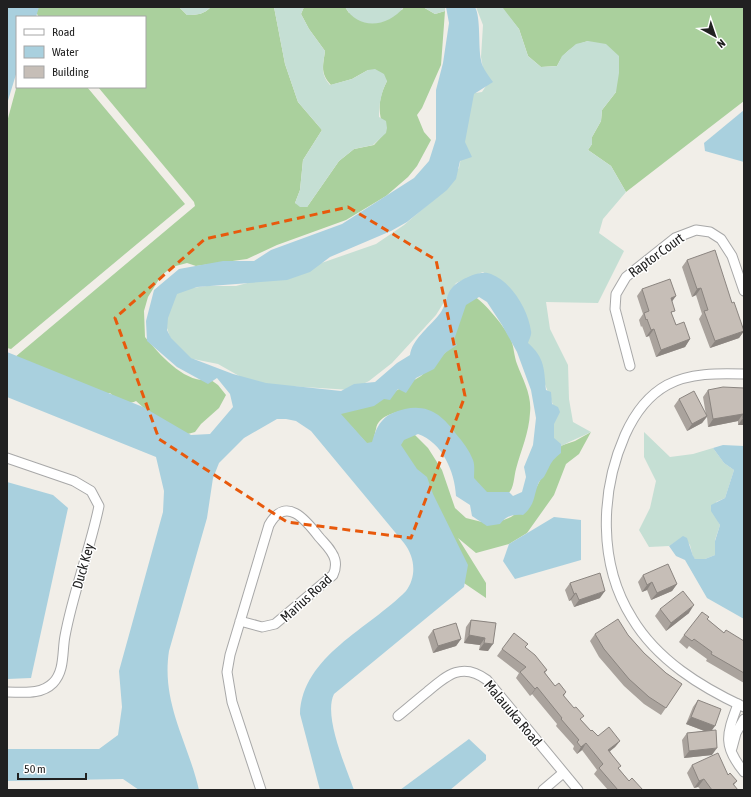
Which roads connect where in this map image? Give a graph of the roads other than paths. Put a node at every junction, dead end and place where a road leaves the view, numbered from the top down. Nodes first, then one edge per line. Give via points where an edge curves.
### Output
1 (744, 291) edge
2 (630, 366) dead end
3 (744, 374) edge
4 (7, 458) edge
5 (240, 621) junction
6 (7, 692) edge
7 (741, 706) edge
8 (398, 716) dead end
9 (744, 719) edge
10 (733, 755) junction
11 (744, 772) edge
12 (563, 773) junction
13 (261, 790) edge
14 (543, 790) edge
15 (578, 790) edge

1 - 2 street, Raptor Court via 732,256 721,239 710,232 696,230 675,238 626,277 616,294 615,309
3 - 7 street via 689,378 668,384 652,396 636,414 622,443 610,479 607,505 607,541 613,576 632,619 649,642 671,664
4 - 6 street, Duck Key via 74,481 91,491 99,506 74,597 58,678 49,686 37,691
5 - 5 street, Marius Road via 262,627 275,624 333,576 336,564 333,554 299,514 282,513 269,525
5 - 13 street, Marius Road via 228,661 228,684
7 - 10 street via 728,732
8 - 12 street, Malauuka Road via 449,674 474,672 487,680
9 - 10 street via 733,740
10 - 11 street
12 - 14 street
12 - 15 street, Malauuka Road

